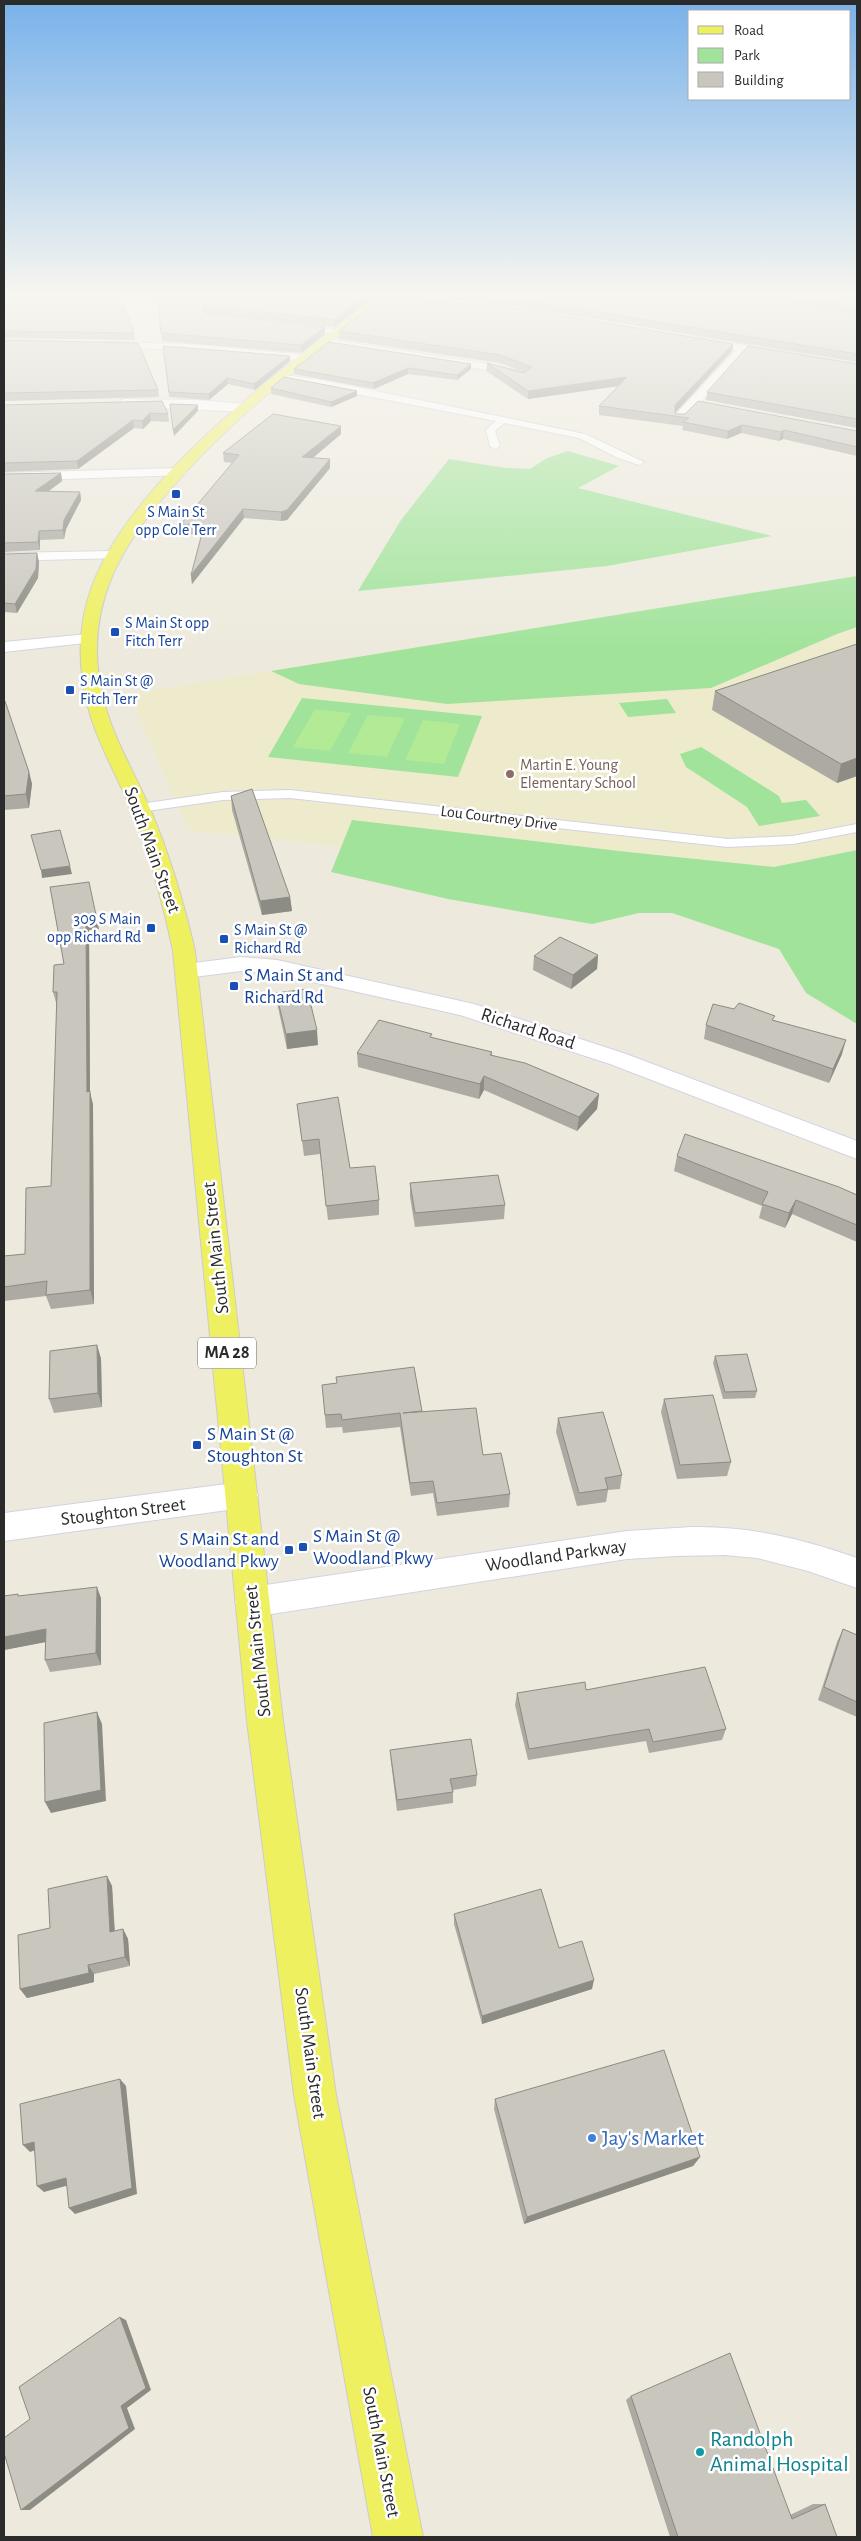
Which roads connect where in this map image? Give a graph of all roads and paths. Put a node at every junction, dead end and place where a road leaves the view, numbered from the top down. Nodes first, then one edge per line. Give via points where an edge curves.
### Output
1 (238, 416) edge
2 (475, 416) edge
3 (683, 416) edge
4 (679, 418) edge
5 (500, 421) junction
6 (495, 446) dead end
7 (639, 462) dead end
8 (4, 477) edge
9 (175, 477) junction
10 (4, 485) edge
11 (113, 554) junction
12 (4, 557) edge
13 (88, 639) junction
14 (4, 647) edge
15 (140, 808) junction
16 (857, 828) edge
17 (186, 971) junction
18 (857, 1150) edge
19 (242, 1495) junction
20 (4, 1527) edge
21 (857, 1573) edge
22 (252, 1602) junction
23 (398, 2537) edge

1 - 9 main road, South Main Street / MA 28
2 - 5 lane
3 - 4 street
5 - 6 lane via 490,430
5 - 7 lane via 582,436
8 - 9 street
9 - 10 street
9 - 11 main road, South Main Street / MA 28
11 - 12 street
11 - 13 main road, South Main Street / MA 28 via 94,605
13 - 14 street
13 - 15 main road, South Main Street / MA 28 via 97,707
15 - 16 lane, Lou Courtney Drive via 223,796 290,794 728,843 793,840
15 - 17 main road, South Main Street / MA 28 via 170,893
17 - 18 street, Richard Road via 241,964 277,966 466,1008 618,1059
17 - 19 main road, South Main Street / MA 28
19 - 20 street, Stoughton Street
19 - 22 main road, South Main Street / MA 28
21 - 22 street, Woodland Parkway via 757,1544 668,1542 627,1545
22 - 23 main road, South Main Street / MA 28 via 315,2094

